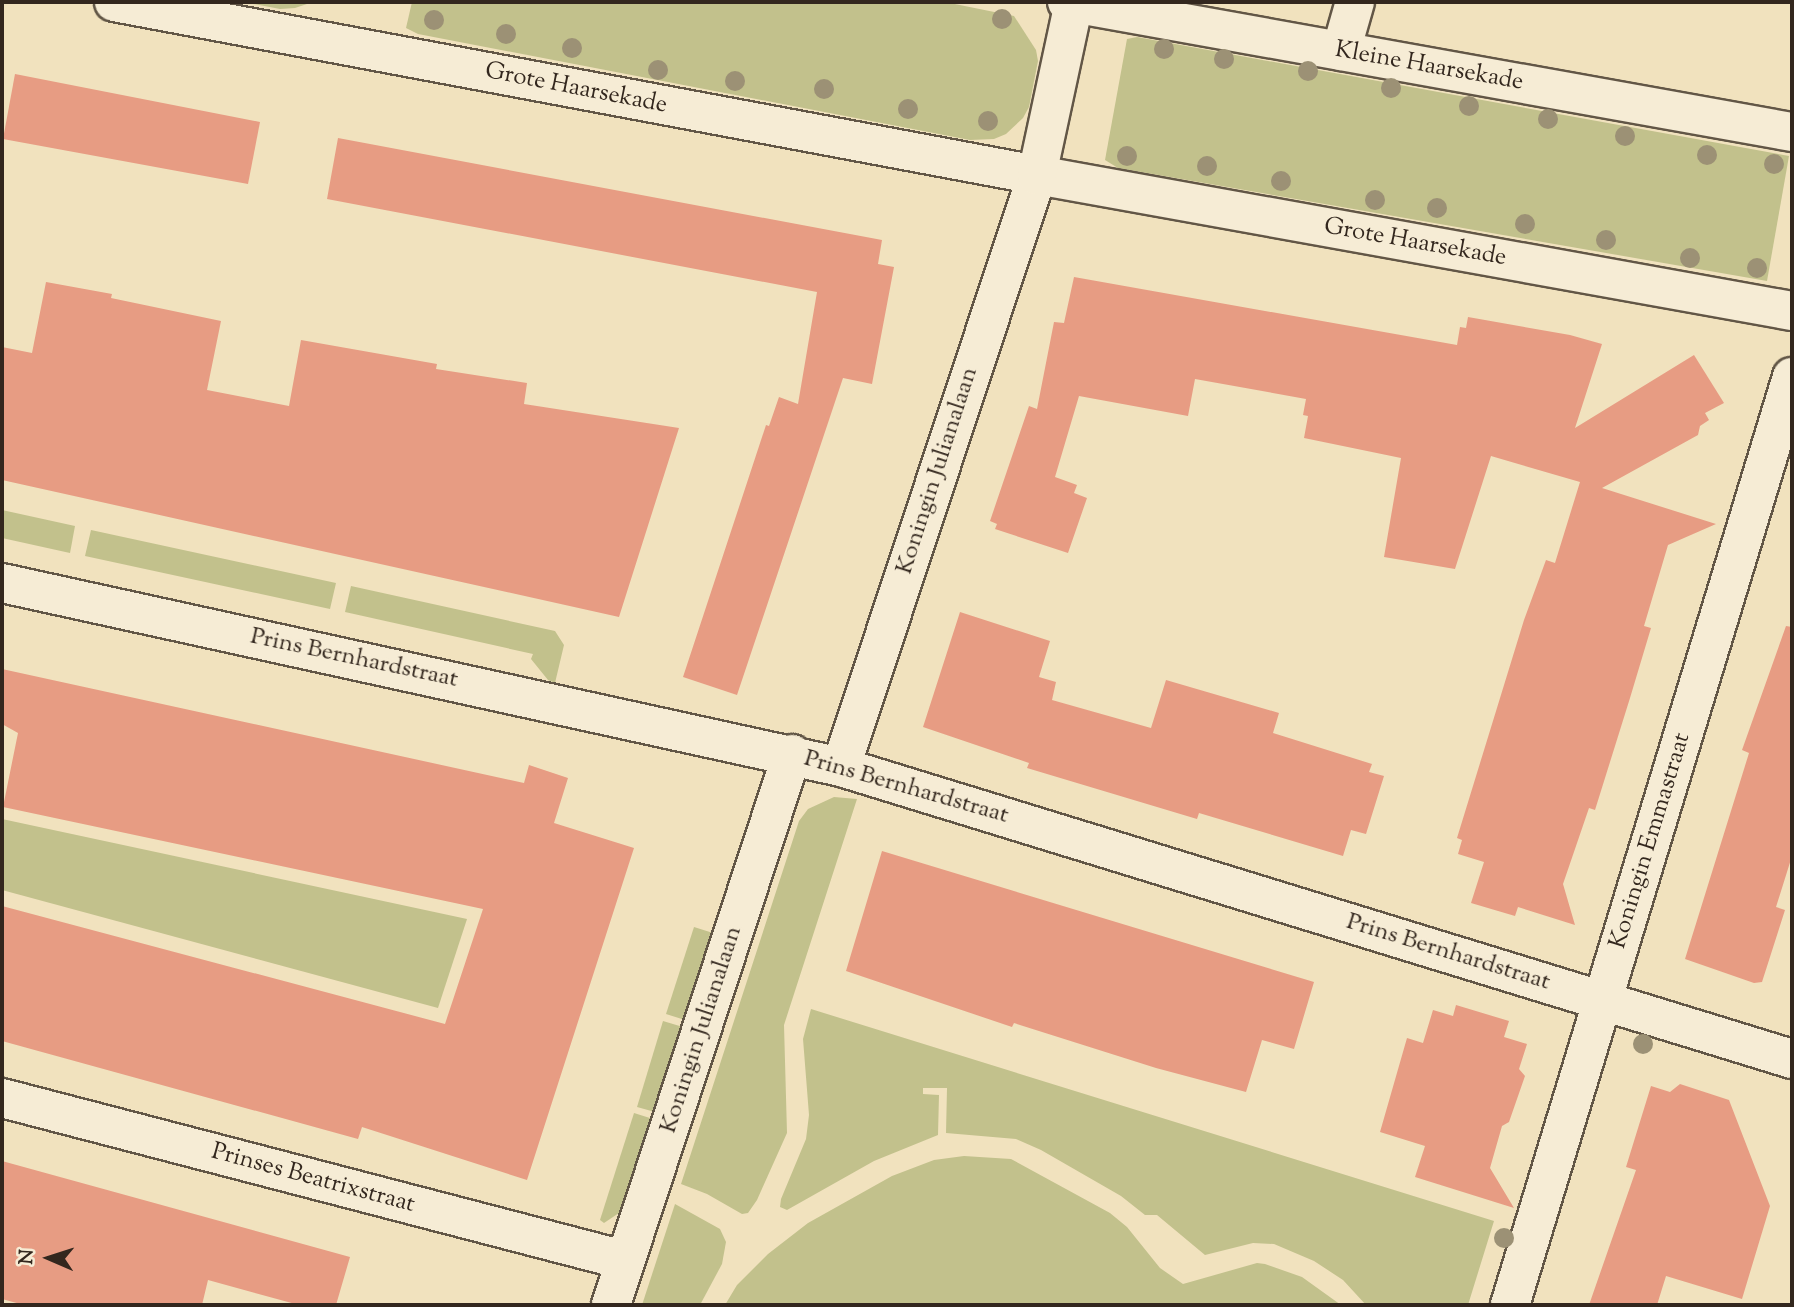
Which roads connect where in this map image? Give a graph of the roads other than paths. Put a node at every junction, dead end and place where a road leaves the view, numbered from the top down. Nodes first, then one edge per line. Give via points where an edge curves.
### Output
1 (114, 2) edge
2 (1070, 2) edge
3 (1355, 2) edge
4 (1340, 51) junction
5 (1792, 132) edge
6 (1037, 175) junction
7 (1792, 311) edge
8 (1792, 377) edge
9 (2, 583) edge
10 (792, 754) junction
11 (841, 767) junction
12 (1602, 1000) junction
13 (1792, 1059) edge
14 (2, 1098) edge
15 (624, 1261) junction
16 (611, 1305) edge
17 (1510, 1305) edge

1 - 6 street, Grote Haarsekade
2 - 4 street, Kleine Haarsekade
2 - 6 street
3 - 4 street
4 - 5 street, Kleine Haarsekade
6 - 7 street, Grote Haarsekade
6 - 11 street, Koningin Julianalaan
8 - 12 street, Koningin Emmastraat
9 - 10 street, Prins Bernhardstraat
10 - 11 street, Prins Bernhardstraat
10 - 15 street, Koningin Julianalaan
11 - 12 street, Prins Bernhardstraat
12 - 13 street, Prins Bernhardstraat
12 - 17 street, Koningin Emmastraat
14 - 15 street, Prinses Beatrixstraat
15 - 16 street, Koningin Julianalaan

